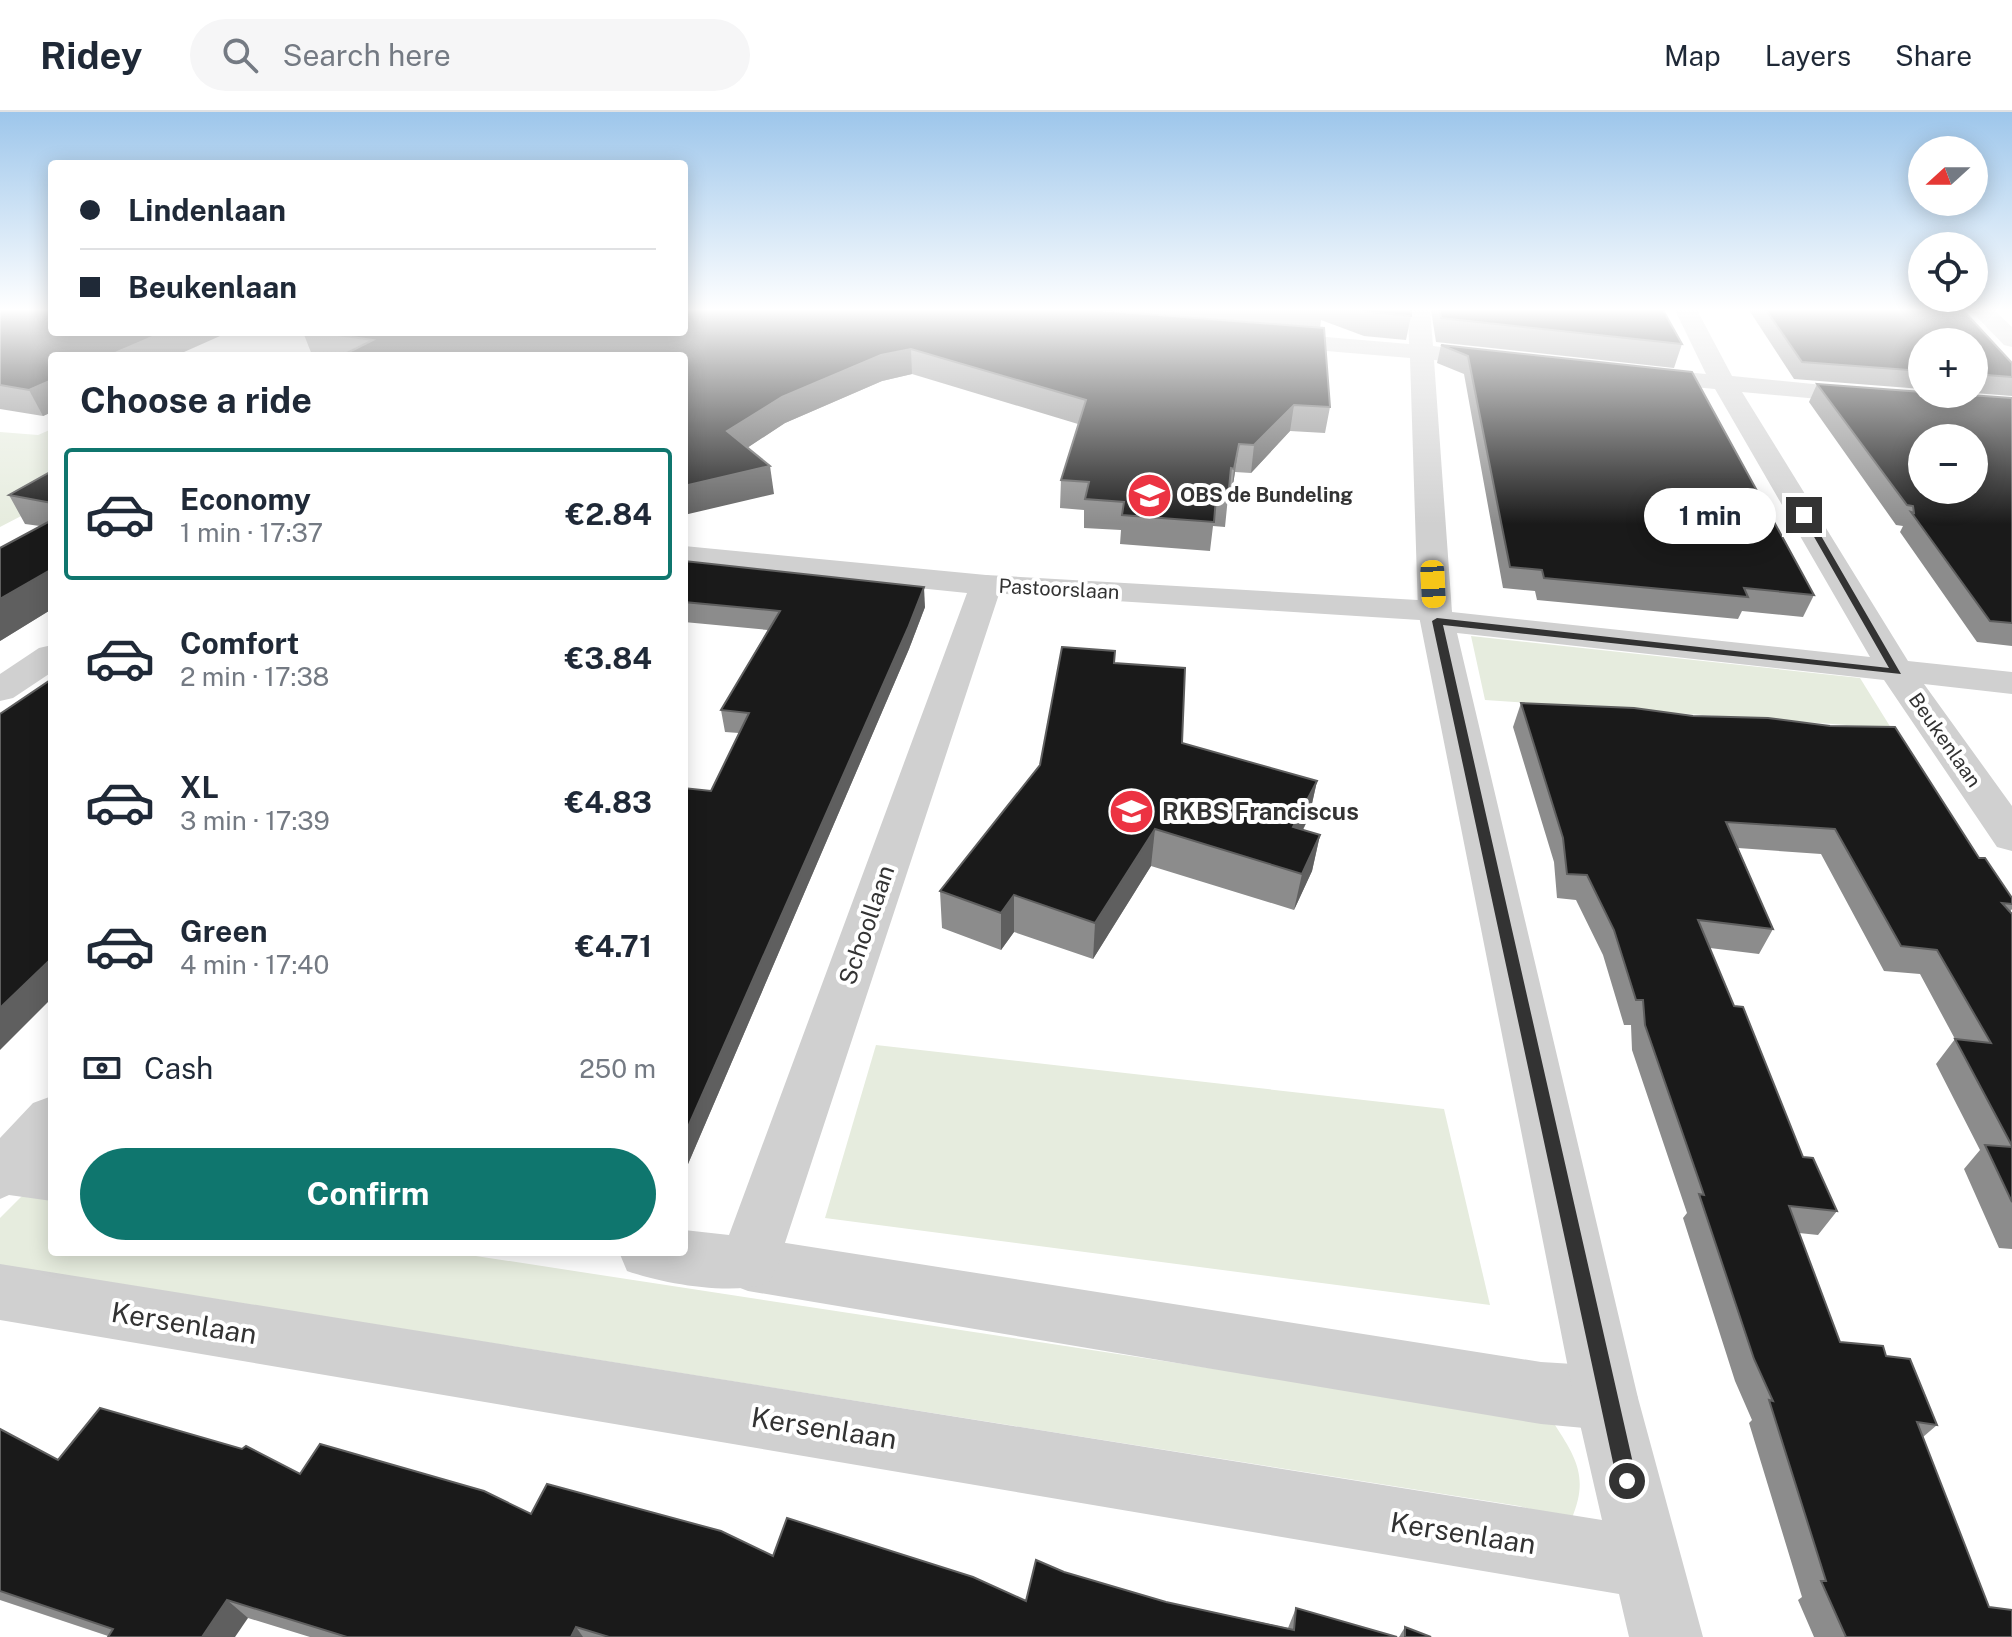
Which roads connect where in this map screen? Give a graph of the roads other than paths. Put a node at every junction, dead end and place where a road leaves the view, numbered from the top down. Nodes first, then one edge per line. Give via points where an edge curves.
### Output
1 (1422, 381) edge
2 (1693, 381) edge
3 (1725, 381) edge
4 (1727, 385) junction
5 (1905, 398) edge
6 (688, 555) edge
7 (986, 585) junction
8 (1436, 616) junction
9 (48, 659) edge
10 (1897, 672) junction
11 (2012, 683) edge
12 (0, 690) edge
13 (2012, 837) edge
14 (48, 1125) edge
15 (18, 1174) edge
16 (681, 1256) edge
17 (748, 1264) junction
18 (0, 1292) edge
19 (1606, 1398) junction
20 (1647, 1563) junction
21 (1666, 1637) edge

1 - 8 street
2 - 4 street
3 - 4 street, Beukenlaan
4 - 5 street
4 - 10 street, Beukenlaan
6 - 7 street, Pastoorslaan
7 - 8 street, Pastoorslaan
7 - 17 street, Schoollaan
8 - 10 street, Pastoorslaan
8 - 19 street
9 - 12 street
10 - 11 street, Pastoorslaan
10 - 13 street, Beukenlaan
14 - 15 street
16 - 17 street
17 - 19 street via 1541,1393
18 - 20 street, Kersenlaan
19 - 20 street
20 - 21 street

